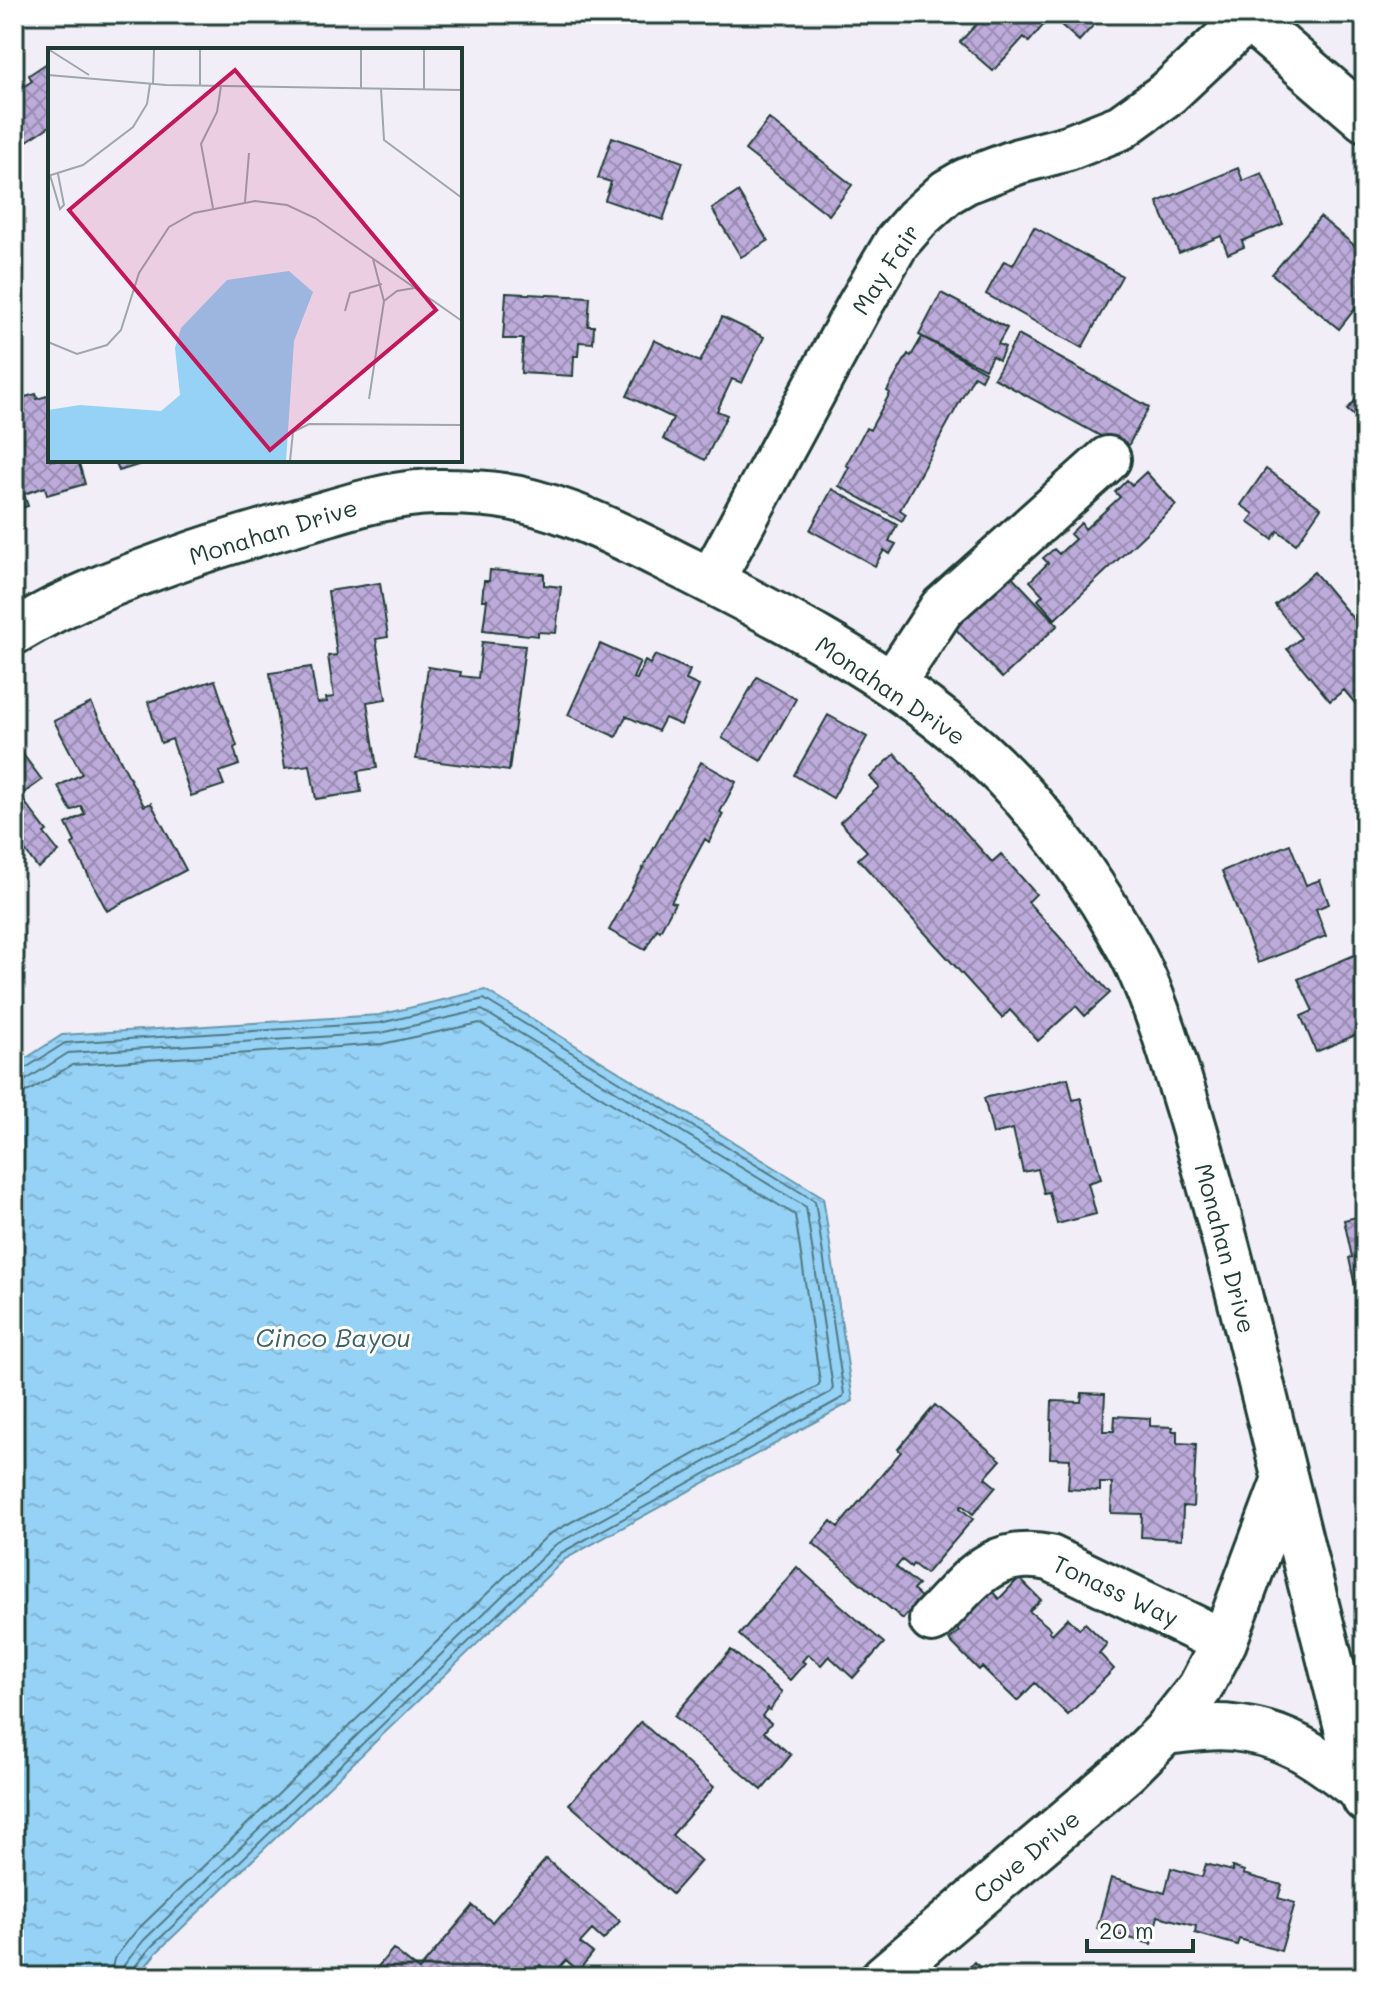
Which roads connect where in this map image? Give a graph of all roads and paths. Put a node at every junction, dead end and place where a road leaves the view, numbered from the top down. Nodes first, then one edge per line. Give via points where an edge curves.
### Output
1 (1246, 16) edge
2 (1365, 119) edge
3 (1108, 459) dead end
4 (711, 581) junction
5 (14, 632) edge
6 (892, 684) junction
7 (1285, 1479) junction
8 (932, 1620) dead end
9 (1224, 1642) junction
10 (1165, 1732) junction
11 (1364, 1796) edge
12 (884, 1977) edge

1 - 2 street
1 - 4 street, May Fair via 1168,93 1121,127 966,181 917,219 860,305
3 - 6 street via 942,608
4 - 5 street, Monahan Drive via 600,525 546,506 475,493 418,493 245,536 83,595
4 - 6 street, Monahan Drive
6 - 7 street, Monahan Drive via 944,721 1010,781 1083,871 1141,972 1202,1154
7 - 9 street, Cove Drive
7 - 11 street, Monahan Drive
8 - 9 street, Tonass Way via 985,1566 1032,1554
9 - 10 street, Cove Drive via 1200,1688
10 - 11 street via 1230,1727 1270,1734 1306,1750
10 - 12 street, Cove Drive

